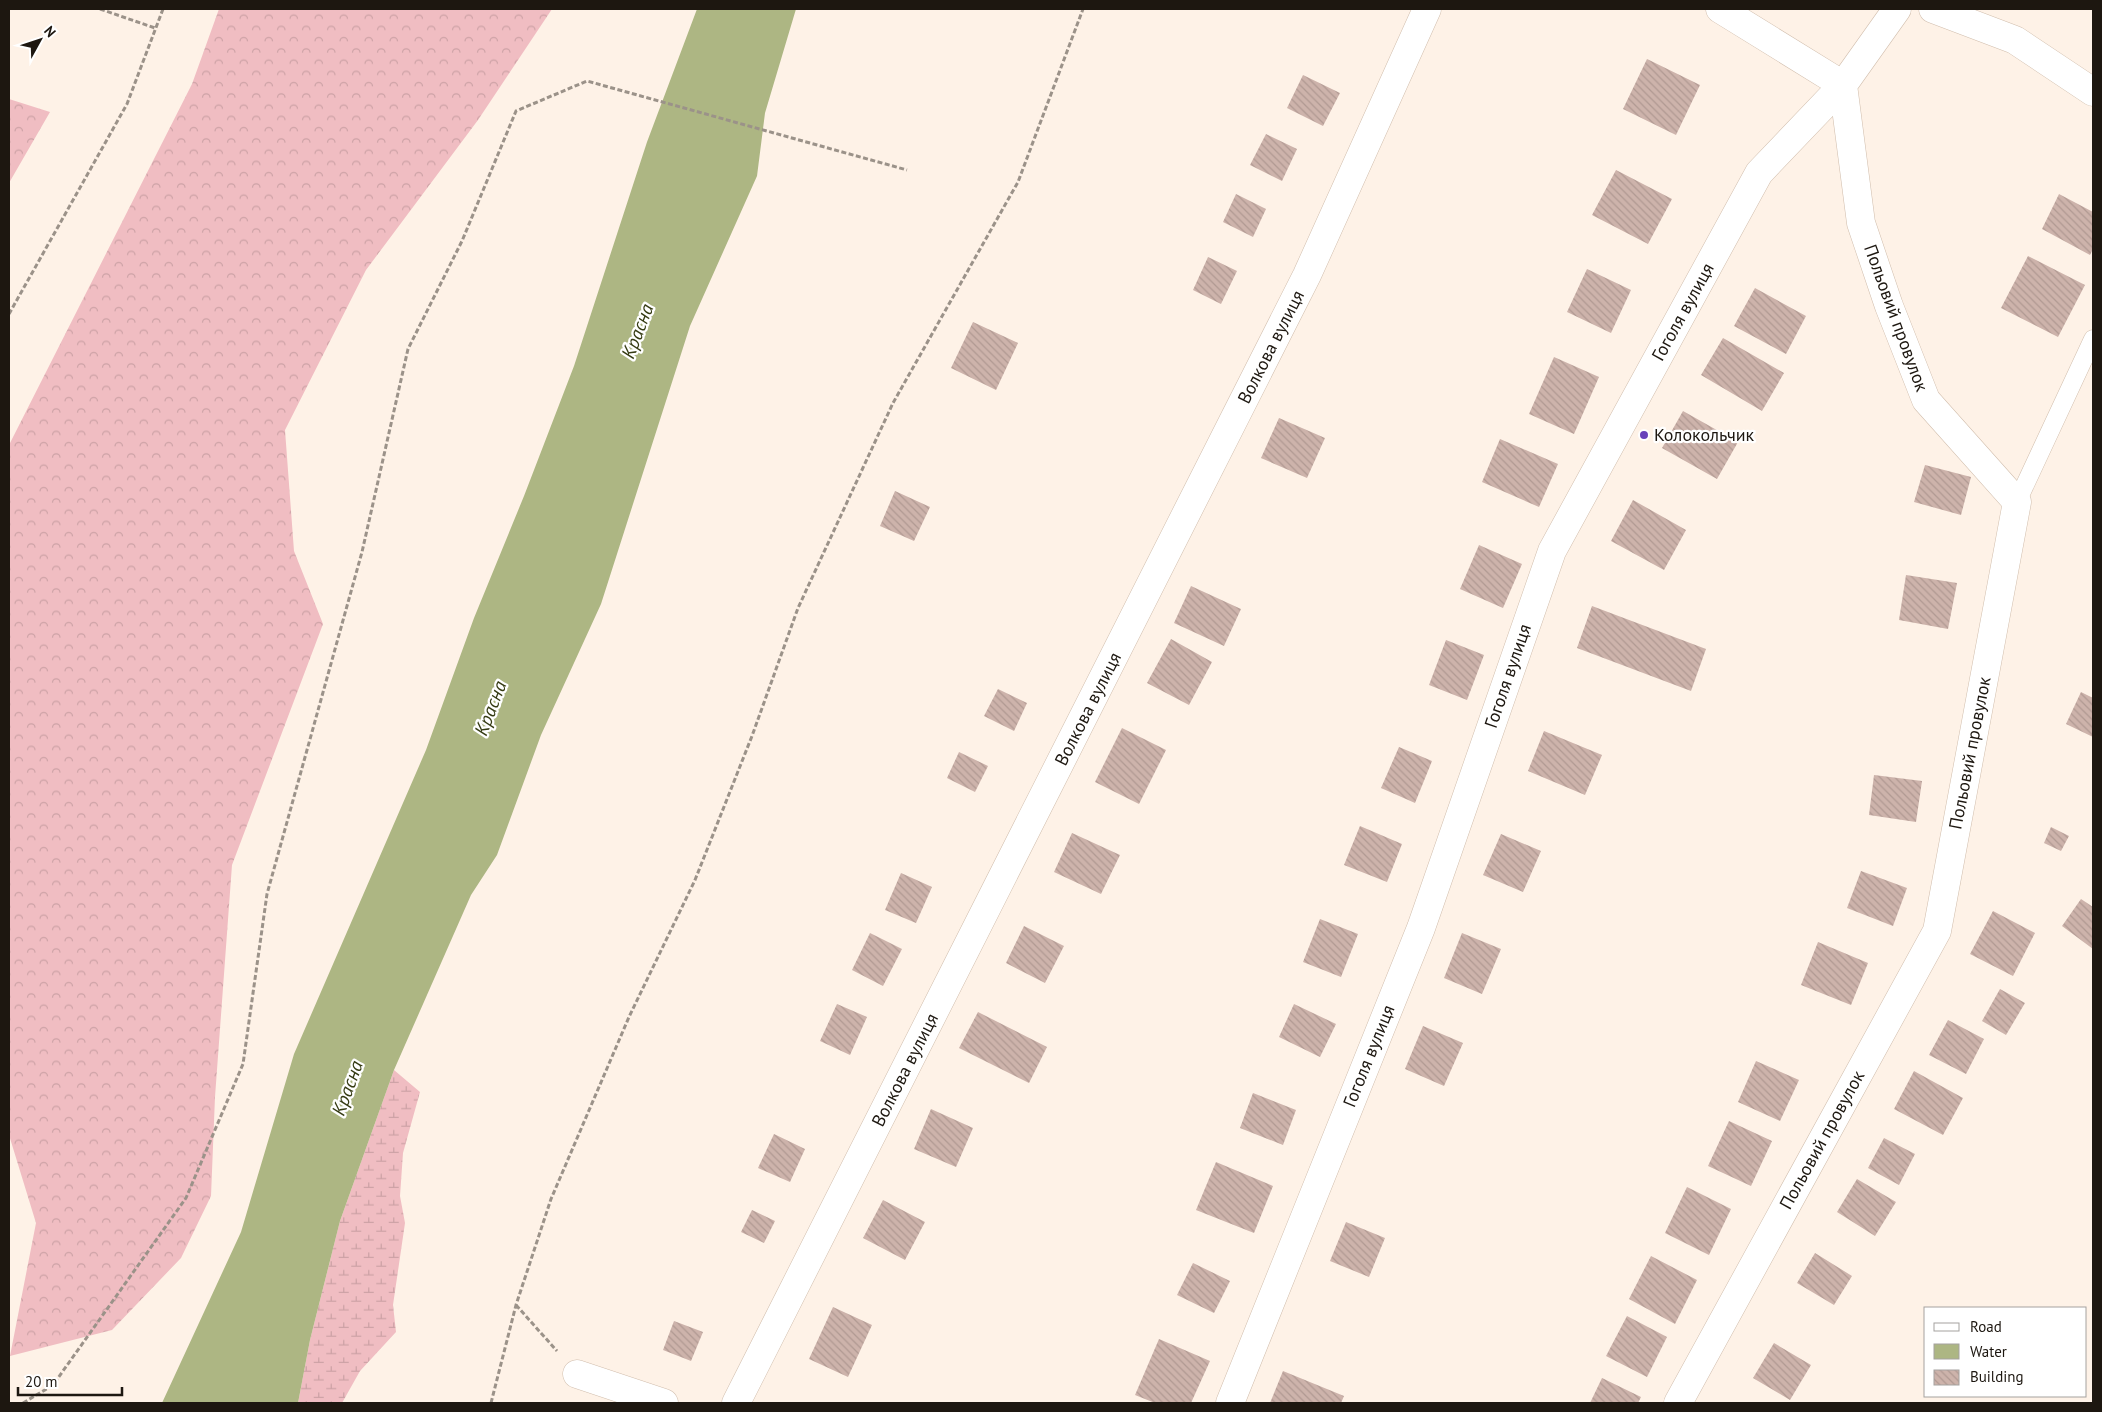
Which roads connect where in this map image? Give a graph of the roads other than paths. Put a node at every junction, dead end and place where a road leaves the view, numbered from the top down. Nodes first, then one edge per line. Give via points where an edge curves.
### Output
1 (1427, 9) edge
2 (1720, 9) edge
3 (1897, 9) edge
4 (1933, 9) edge
5 (1843, 85) junction
6 (2093, 92) edge
7 (2093, 339) edge
8 (2017, 502) junction
9 (577, 1374) road end
10 (664, 1403) edge
11 (736, 1403) edge
12 (1230, 1403) edge
13 (1678, 1403) edge

1 - 11 street, Волкова вулиця via 1308,275
2 - 5 street
3 - 5 street, Гоголя вулиця
4 - 6 street via 2015,40
5 - 8 street, Польовий провулок via 1861,223 1926,400
5 - 12 street, Гоголя вулиця via 1759,173 1552,551 1421,928
7 - 8 lane
8 - 13 street, Польовий провулок via 1937,931
9 - 10 street

